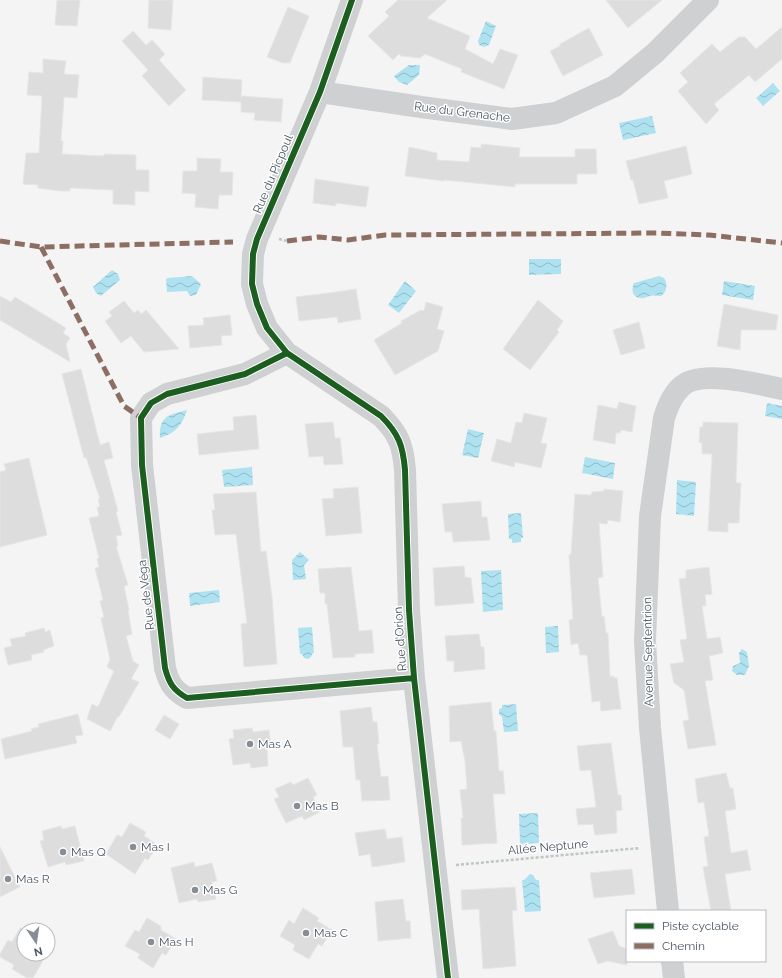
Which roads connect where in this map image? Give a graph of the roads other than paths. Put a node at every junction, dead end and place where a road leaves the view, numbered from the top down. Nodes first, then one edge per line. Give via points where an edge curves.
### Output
1 (352, 0) edge
2 (708, 0) edge
3 (320, 92) junction
4 (288, 353) junction
5 (782, 389) edge
6 (414, 678) junction
7 (668, 910) edge
8 (672, 962) edge
9 (448, 978) edge
10 (674, 978) edge

1 - 3 street, Rue du Picpoul
2 - 3 street, Rue du Grenache via 655,53 615,86 556,113 512,118
3 - 4 street, Rue du Picpoul via 269,209 253,254 252,284 257,304 267,328
4 - 6 street, Rue d'Orion via 381,416 400,440 405,470 409,610
4 - 6 street, Rue de Véga via 245,374 167,394 151,403 141,418 142,465 165,668 169,681 177,692 187,698
5 - 7 street, Avenue Septentrion via 748,381 708,378 695,380 683,385 674,394 664,418 650,516 645,634 650,728
6 - 9 street, Rue d'Orion
8 - 10 street

